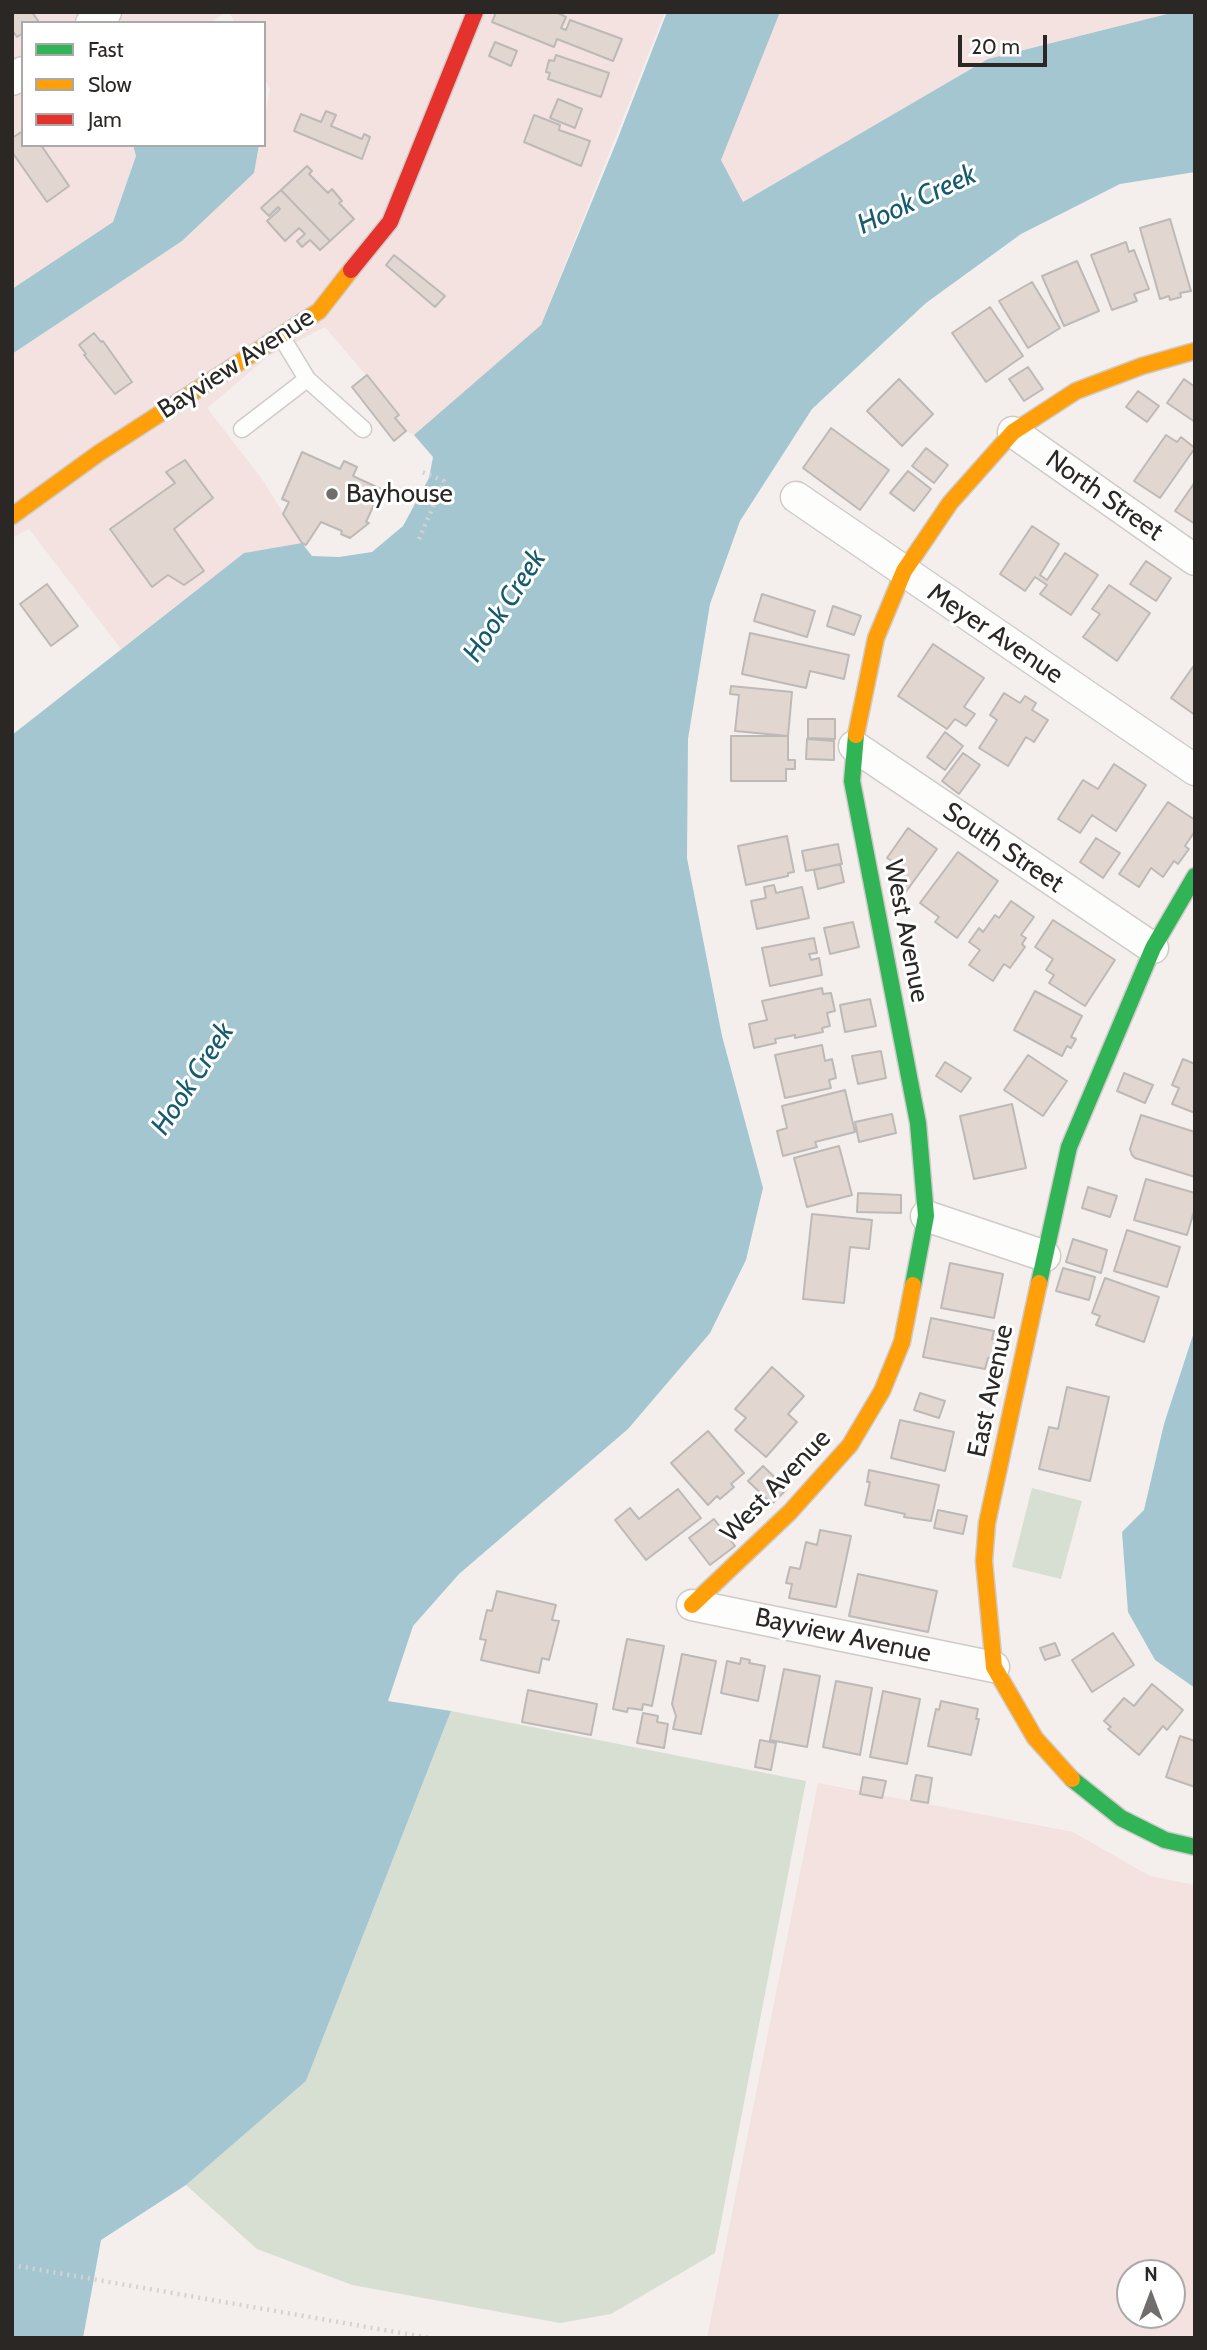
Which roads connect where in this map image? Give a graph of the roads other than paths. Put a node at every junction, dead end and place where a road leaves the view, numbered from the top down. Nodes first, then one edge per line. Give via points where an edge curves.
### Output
1 (474, 12) edge
2 (281, 336) junction
3 (1195, 351) edge
4 (307, 379) junction
5 (242, 429) dead end
6 (363, 429) dead end
7 (1013, 432) junction
8 (796, 498) dead end
9 (12, 516) edge
10 (1195, 560) edge
11 (904, 571) junction
12 (854, 746) junction
13 (1195, 770) edge
14 (1195, 876) edge
15 (1153, 948) junction
16 (926, 1216) junction
17 (1045, 1256) junction
18 (692, 1605) joint
19 (994, 1667) junction
20 (1195, 1847) edge

1 - 2 street, Bayview Avenue via 390,222 320,311
2 - 4 lane
2 - 9 street, Bayview Avenue via 99,453
3 - 7 street, West Avenue via 1076,391
4 - 5 lane
4 - 6 lane
7 - 10 street, North Street
7 - 11 street, West Avenue via 950,503
8 - 11 street, Meyer Avenue
11 - 12 street, West Avenue via 876,638
11 - 13 street, Meyer Avenue
12 - 15 street, South Street
12 - 16 street, West Avenue via 852,781 918,1123
14 - 15 street, East Avenue
15 - 17 street, East Avenue via 1069,1147
16 - 17 street
16 - 18 street, West Avenue via 902,1342 882,1391 850,1446 790,1512
17 - 19 street, East Avenue via 986,1523 984,1561
18 - 19 street, Bayview Avenue
19 - 20 street, East Avenue via 1035,1738 1078,1786 1121,1818 1165,1840

